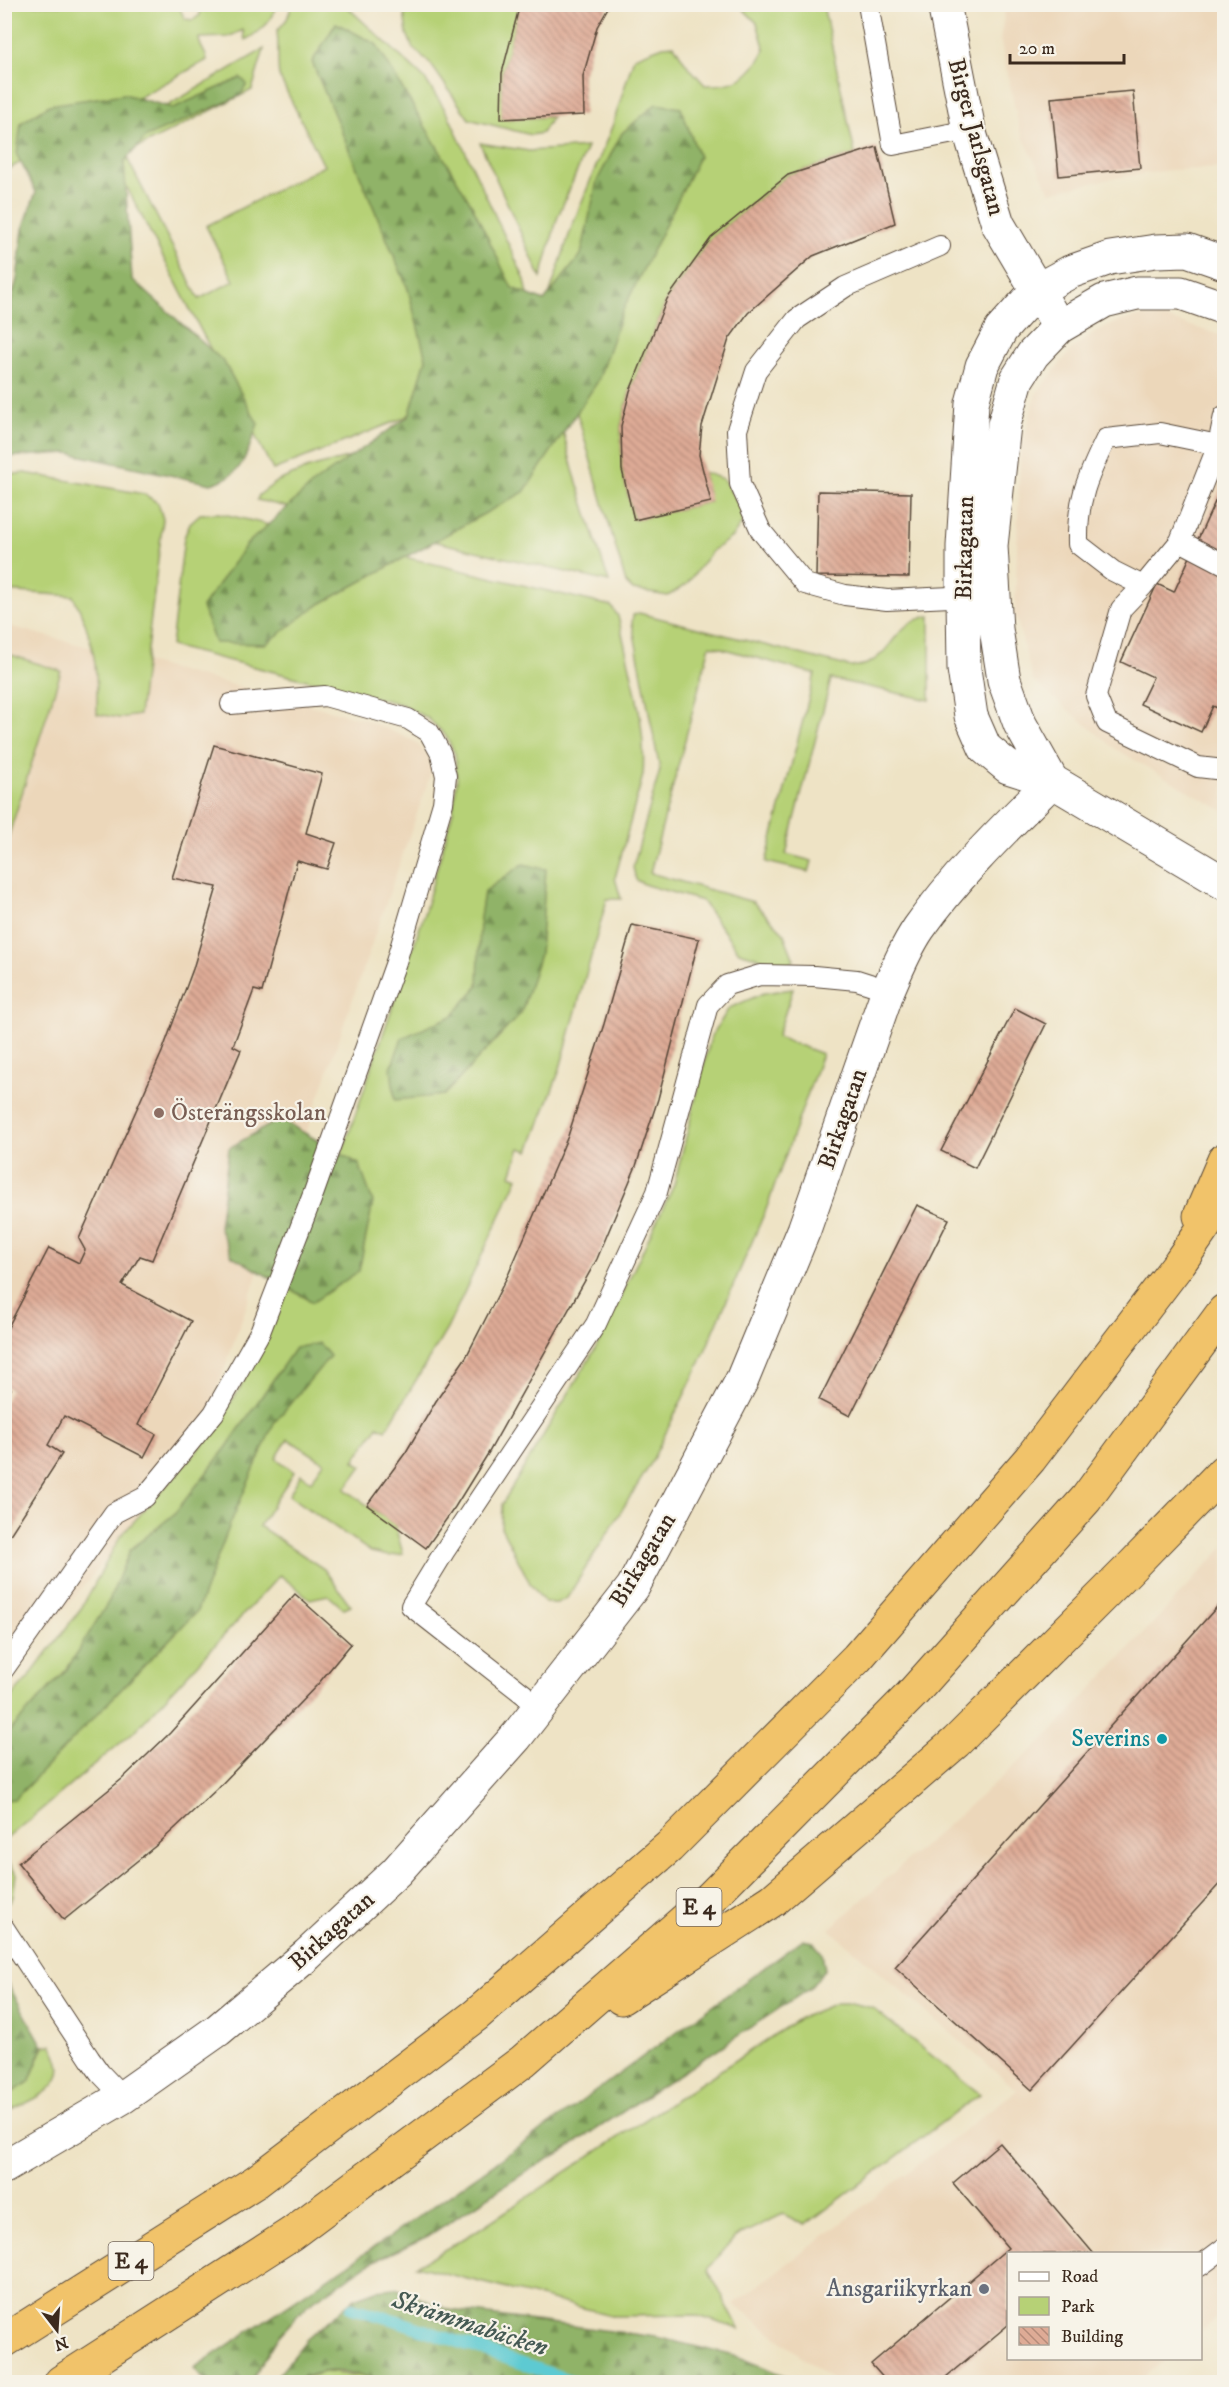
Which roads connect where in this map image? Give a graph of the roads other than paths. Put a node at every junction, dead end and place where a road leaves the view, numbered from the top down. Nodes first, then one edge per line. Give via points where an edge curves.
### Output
1 (868, 4) edge
2 (944, 4) edge
3 (969, 130) junction
4 (940, 246) dead end
5 (1224, 263) edge
6 (1037, 290) junction
7 (1224, 308) edge
8 (1059, 327) junction
9 (1224, 416) edge
10 (1221, 446) edge
11 (1180, 541) junction
12 (1224, 564) edge
13 (1143, 586) junction
14 (979, 596) junction
15 (231, 704) dead end
16 (1224, 770) edge
17 (1052, 781) junction
18 (1224, 883) edge
19 (888, 990) junction
20 (1224, 1160) edge
21 (1224, 1198) edge
22 (1180, 1262) junction
23 (1224, 1311) edge
24 (1224, 1470) edge
25 (4, 1669) edge
26 (540, 1707) junction
27 (4, 1928) edge
28 (523, 2061) junction
29 (123, 2097) junction
30 (4, 2167) edge
31 (1224, 2248) edge
32 (1202, 2264) edge
33 (4, 2341) edge
34 (61, 2382) edge

1 - 3 lane via 893,145
2 - 3 street, Birger Jarlsgatan
3 - 6 street, Birger Jarlsgatan via 998,224
4 - 14 lane via 845,287 797,319 756,371 736,430 740,484 760,531 805,584 845,595 887,600
5 - 6 street, Birkagatan via 1187,250 1156,251 1110,258 1070,272
6 - 8 street, Birger Jarlsgatan
6 - 14 street, Birkagatan via 1001,330 982,366 972,403 964,535
7 - 8 street, Birkagatan via 1181,293 1137,293 1104,301
8 - 14 street, Birkagatan via 1033,354 1017,379 1004,425 991,546
9 - 10 lane
10 - 11 lane
10 - 13 lane via 1160,433 1106,439 1086,480 1077,518 1078,544 1113,571
11 - 12 lane
11 - 13 lane
13 - 16 lane via 1121,609 1096,696 1107,723 1198,767
14 - 17 street, Birkagatan via 996,629 1004,680 1020,724
14 - 17 street, Birkagatan via 964,669 971,717 985,748 1008,766
15 - 25 lane via 325,696 408,719 429,732 441,754 446,776 443,803 396,962 260,1332 214,1413 145,1497 114,1513
17 - 18 street
17 - 19 street, Birkagatan via 979,854 918,929
19 - 26 street, Birkagatan via 804,1230 742,1380 633,1587
19 - 26 lane via 857,980 760,975 727,985 708,1005 657,1192 597,1324 411,1606
20 - 22 highway
21 - 22 highway, E 4
22 - 33 highway, E 4 via 1030,1459 857,1658 669,1847 476,2015 257,2181
23 - 28 highway, E 4 via 1086,1499 911,1695 710,1898
24 - 28 highway via 956,1742 773,1900
26 - 29 street, Birkagatan via 396,1872 307,1956 218,2030
27 - 29 lane via 95,2066
28 - 34 highway, E 4 via 291,2234
29 - 30 street, Birkagatan
31 - 32 lane

